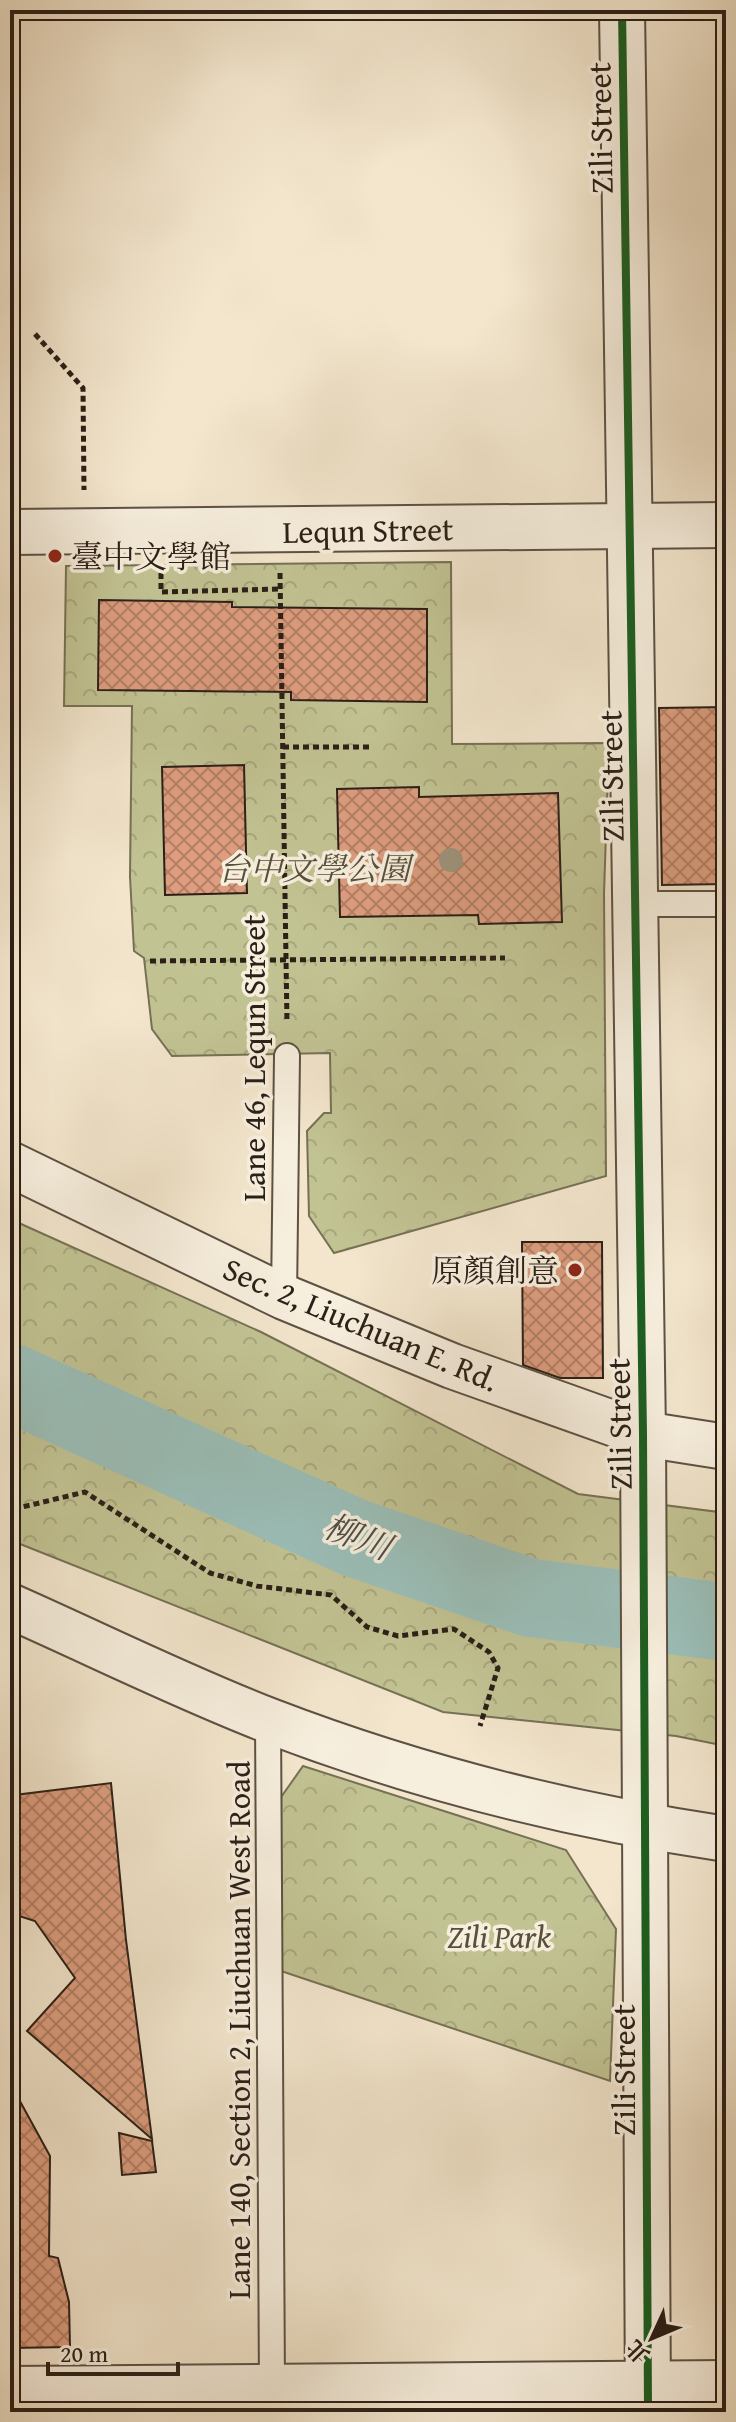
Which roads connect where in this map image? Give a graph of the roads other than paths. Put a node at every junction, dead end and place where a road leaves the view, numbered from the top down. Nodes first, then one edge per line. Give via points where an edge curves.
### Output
1 (622, 10) edge
2 (726, 525) edge
3 (631, 526) junction
4 (10, 532) edge
5 (637, 904) junction
6 (726, 904) edge
7 (287, 1056) road end
8 (10, 1164) edge
9 (284, 1297) junction
10 (643, 1434) junction
11 (726, 1447) edge
12 (10, 1606) edge
13 (268, 1720) junction
14 (645, 1828) junction
15 (726, 1839) edge
16 (726, 2383) edge
17 (272, 2387) junction
18 (10, 2389) edge
19 (648, 2398) edge

1 - 3 street, Zili Street
2 - 3 street, Lequn Street
3 - 4 street, Lequn Street
3 - 5 street, Zili Street
5 - 6 lane
5 - 10 street, Zili Street
7 - 9 lane, Lane 46, Lequn Street
8 - 9 street, Sec. 2, Liuchuan E. Rd.
9 - 10 street, Sec. 2, Liuchuan E. Rd. via 452,1366
10 - 11 street, Sec. 2, Liuchuan E. Rd.
10 - 14 street, Zili Street
12 - 13 street
13 - 14 street via 493,1792
13 - 17 lane, Lane 140, Section 2, Liuchuan West Road
14 - 15 street
14 - 19 street, Zili Street
16 - 19 street
17 - 18 street
17 - 19 street

